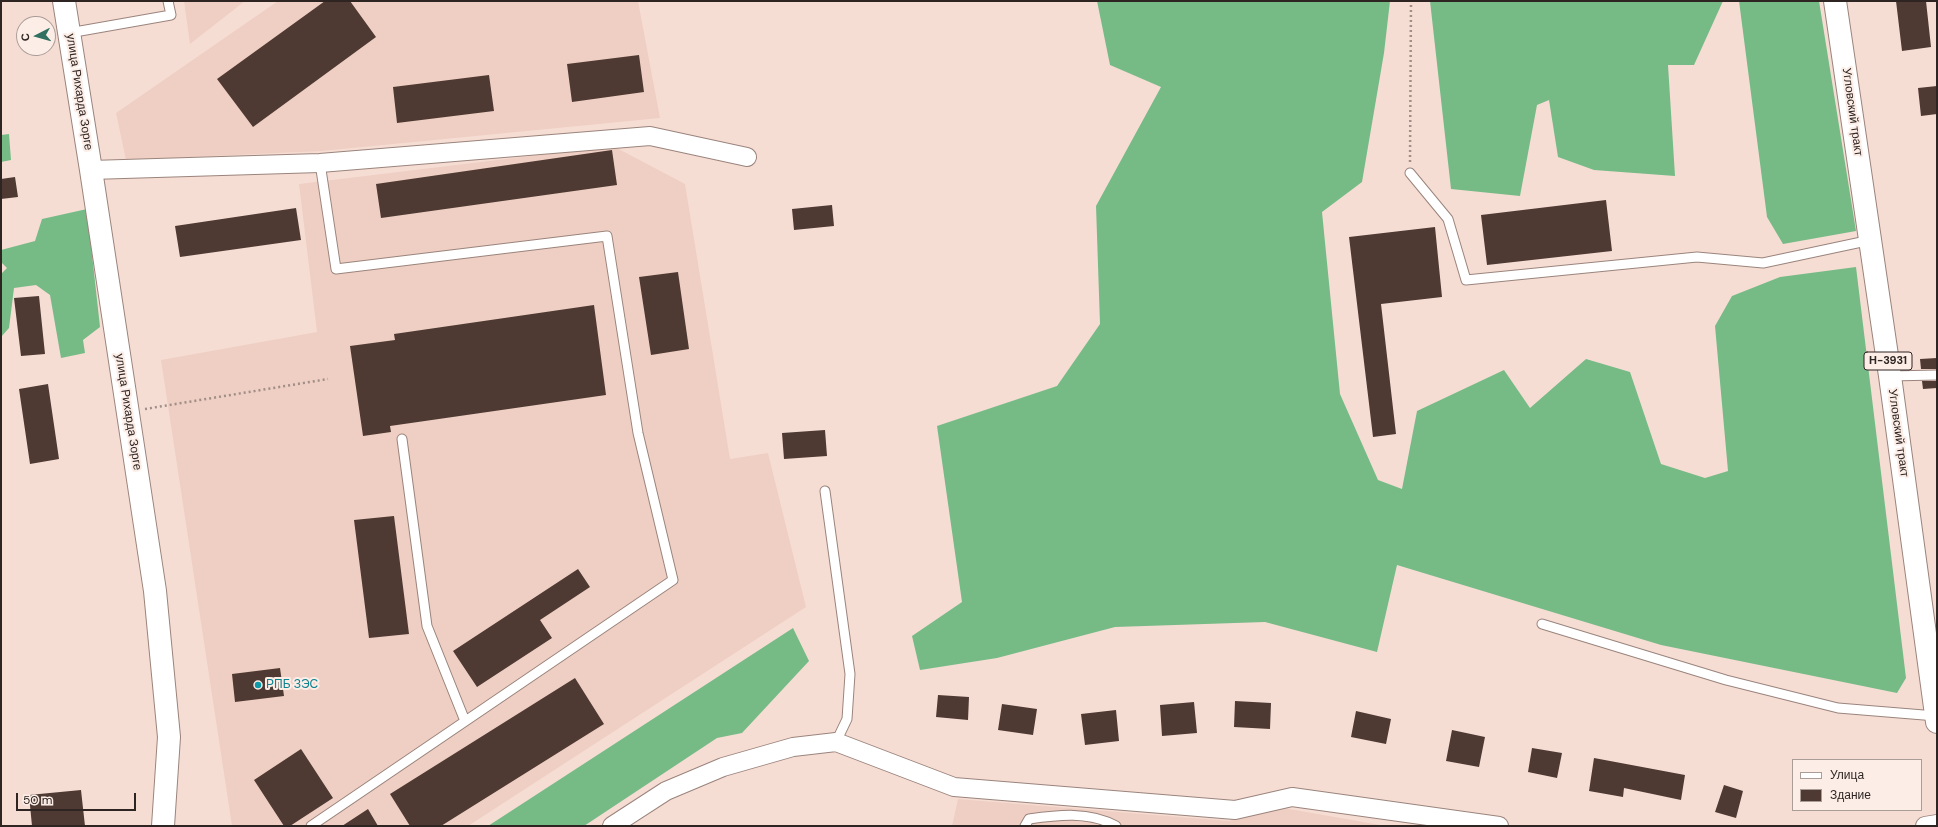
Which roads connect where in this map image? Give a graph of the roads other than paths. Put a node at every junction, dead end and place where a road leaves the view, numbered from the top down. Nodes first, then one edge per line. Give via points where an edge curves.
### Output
1 (64, 1) edge
2 (168, 1) edge
3 (1835, 1) edge
4 (69, 33) junction
5 (747, 157) dead end
6 (320, 163) junction
7 (91, 170) junction
8 (1410, 173) road end
9 (1871, 240) junction
10 (1937, 375) edge
11 (1890, 376) junction
12 (402, 439) dead end
13 (825, 491) dead end
14 (1542, 624) dead end
15 (1936, 719) edge
16 (465, 721) junction
17 (836, 742) junction
18 (1937, 824) edge
19 (163, 826) edge
20 (311, 826) edge
21 (612, 826) edge
22 (1025, 826) edge
23 (1116, 826) edge
24 (1499, 826) edge
25 (1925, 826) edge

1 - 4 main road, улица Рихарда Зорге
2 - 4 lane via 171,15
3 - 9 main road, Угловский тракт / Н-3931
4 - 7 main road, улица Рихарда Зорге
5 - 6 street via 650,136
6 - 7 street
6 - 16 lane via 336,269 607,236 638,433 673,580
7 - 19 main road, улица Рихарда Зорге via 155,592 169,737
8 - 9 lane via 1448,219 1466,280 1697,256 1763,264
9 - 11 main road, Угловский тракт / Н-3931
10 - 11 lane
11 - 15 main road, Угловский тракт / Н-3931
12 - 16 lane via 427,626
13 - 17 lane via 850,674 847,718
14 - 15 lane via 1726,680 1838,708
16 - 20 lane
17 - 21 street via 793,747 723,767 666,791
17 - 24 street via 954,787 1236,810 1292,798
18 - 25 street
22 - 23 lane via 1029,819 1066,814 1107,821

